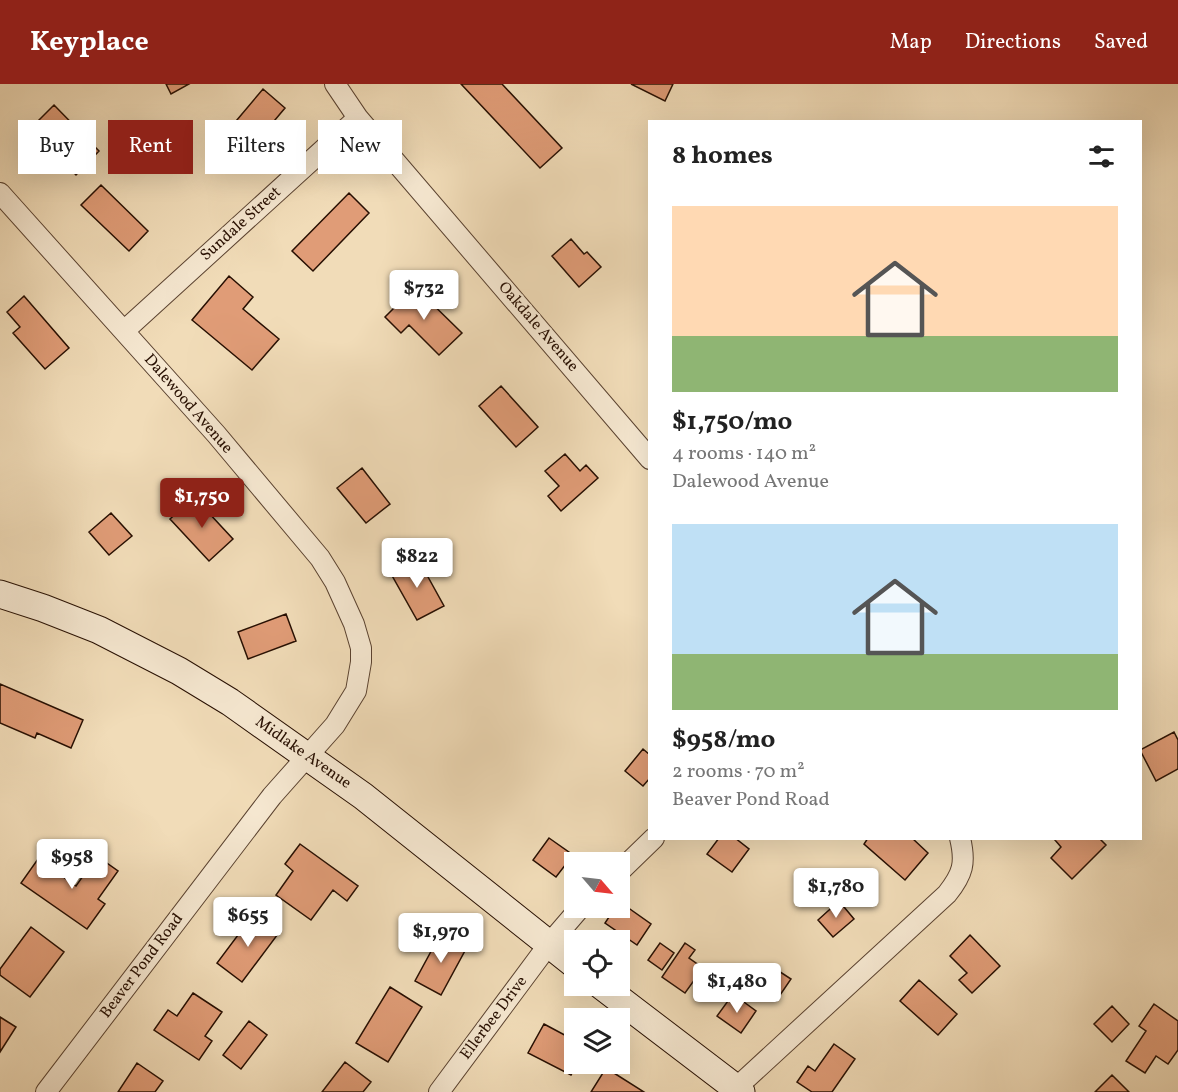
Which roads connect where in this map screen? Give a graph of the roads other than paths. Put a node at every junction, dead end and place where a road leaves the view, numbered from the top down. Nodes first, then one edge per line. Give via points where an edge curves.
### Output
1 (335, 84) edge
2 (358, 118) junction
3 (0, 193) edge
4 (124, 331) junction
5 (648, 457) edge
6 (0, 594) edge
7 (307, 756) junction
8 (652, 840) edge
9 (961, 844) edge
10 (630, 861) edge
11 (571, 918) edge
12 (549, 944) junction
13 (564, 956) edge
14 (616, 996) edge
15 (738, 1090) edge
16 (46, 1092) edge
17 (439, 1092) edge

1 - 2 street, Oakdale Avenue
2 - 4 street, Sundale Street
2 - 5 street, Oakdale Avenue
3 - 4 street, Dalewood Avenue
4 - 7 street, Dalewood Avenue via 320,558 354,624 361,648 356,692 335,725
6 - 7 street, Midlake Avenue via 99,630 169,666 230,702
7 - 12 street, Midlake Avenue
7 - 16 street, Beaver Pond Road via 272,796
8 - 10 street
9 - 15 street via 964,864 947,894
11 - 12 street, Ellerbee Drive
12 - 13 street, Midlake Avenue
12 - 17 street, Ellerbee Drive
14 - 15 street

